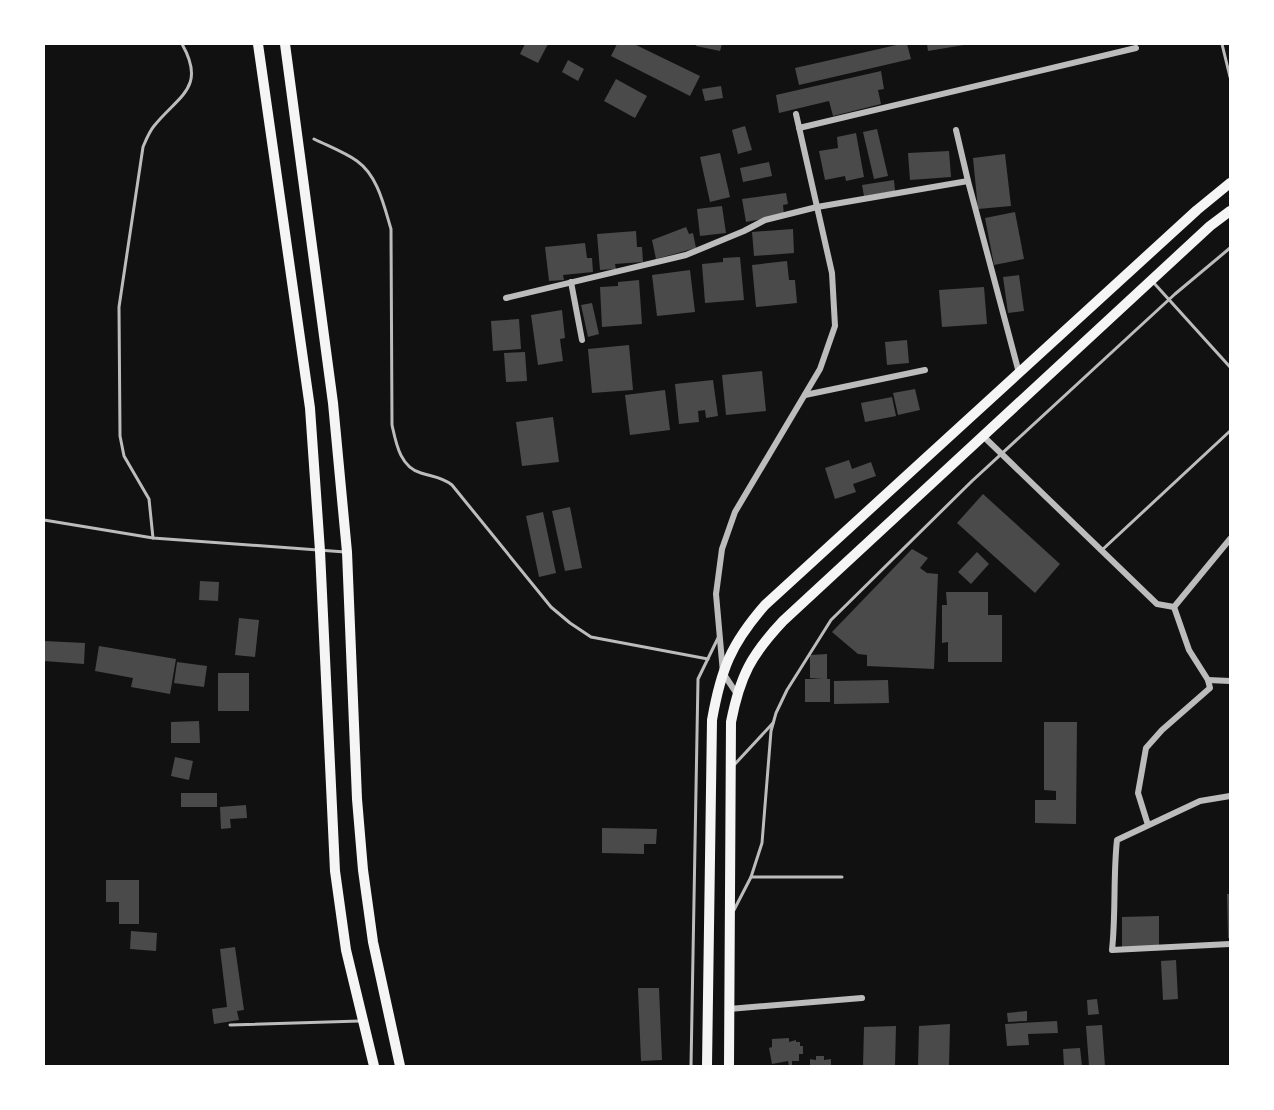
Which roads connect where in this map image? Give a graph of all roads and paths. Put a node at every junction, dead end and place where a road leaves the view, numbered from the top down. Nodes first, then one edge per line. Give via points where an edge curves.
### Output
1 (182, 44) edge
2 (258, 44) edge
3 (285, 44) edge
4 (1222, 44) edge
5 (1136, 48) dead end
6 (1230, 77) edge
7 (796, 114) dead end
8 (799, 128) junction
9 (957, 130) dead end
10 (314, 139) dead end
11 (968, 182) junction
12 (1230, 183) edge
13 (817, 207) junction
14 (1230, 211) edge
15 (1230, 248) edge
16 (1151, 281) junction
17 (571, 282) junction
18 (506, 298) dead end
19 (1169, 301) junction
20 (582, 340) dead end
21 (1230, 367) edge
22 (925, 370) dead end
23 (1019, 373) junction
24 (805, 395) junction
25 (1230, 431) edge
26 (983, 436) junction
27 (1001, 454) junction
28 (44, 520) edge
29 (153, 538) junction
30 (1230, 539) edge
31 (1102, 550) junction
32 (320, 551) junction
33 (347, 552) junction
34 (1174, 607) junction
35 (720, 635) junction
36 (708, 659) junction
37 (723, 674) junction
38 (1208, 680) junction
39 (1230, 681) edge
40 (737, 694) junction
41 (774, 721) junction
42 (731, 769) junction
43 (1230, 796) edge
44 (1148, 825) junction
45 (751, 877) junction
46 (842, 877) dead end
47 (730, 917) junction
48 (1230, 944) edge
49 (862, 998) dead end
50 (729, 1009) junction
51 (362, 1021) junction
52 (230, 1025) dead end
53 (374, 1066) edge
54 (400, 1066) edge
55 (691, 1066) edge
56 (707, 1066) edge
57 (729, 1066) edge

1 - 29 lane via 190,58 191,77 186,94 152,128 143,147 119,307 120,435 124,456 149,499
2 - 32 main road via 310,408
3 - 33 main road via 333,403
4 - 6 lane
5 - 8 street
7 - 8 street
8 - 13 street
9 - 11 street
10 - 36 lane via 357,162 369,173 391,229 392,425 402,458 418,472 442,477 452,485 551,607 591,637
11 - 13 street
11 - 23 street
12 - 23 main road
13 - 17 street via 765,220 686,255
13 - 24 street via 832,273 835,326 820,369
14 - 16 main road
15 - 19 lane
16 - 19 lane
16 - 26 main road
17 - 18 street
17 - 20 street
19 - 21 lane
19 - 27 lane
22 - 24 street
23 - 37 main road via 765,605 727,658
24 - 35 street via 735,512 722,549 716,594
25 - 31 lane
26 - 27 street
26 - 40 main road via 763,642 748,664
27 - 31 street
27 - 41 lane via 831,620 787,690
28 - 29 lane
29 - 32 lane
30 - 34 street
31 - 34 street via 1157,604
32 - 33 lane
32 - 51 main road via 335,872 346,950
33 - 54 main road via 363,870 373,942
34 - 38 street via 1189,650
35 - 36 lane
35 - 37 street
36 - 55 lane via 698,679
37 - 40 street
37 - 56 main road via 712,720
38 - 39 street
38 - 44 street via 1210,688 1146,748 1138,793
40 - 42 main road via 731,722
41 - 42 lane
41 - 45 lane via 762,843
42 - 47 main road
43 - 44 street via 1200,801
44 - 48 street via 1118,840 1112,950
45 - 46 lane
45 - 47 lane
47 - 50 main road
49 - 50 street
50 - 57 main road
51 - 52 lane
51 - 53 main road

